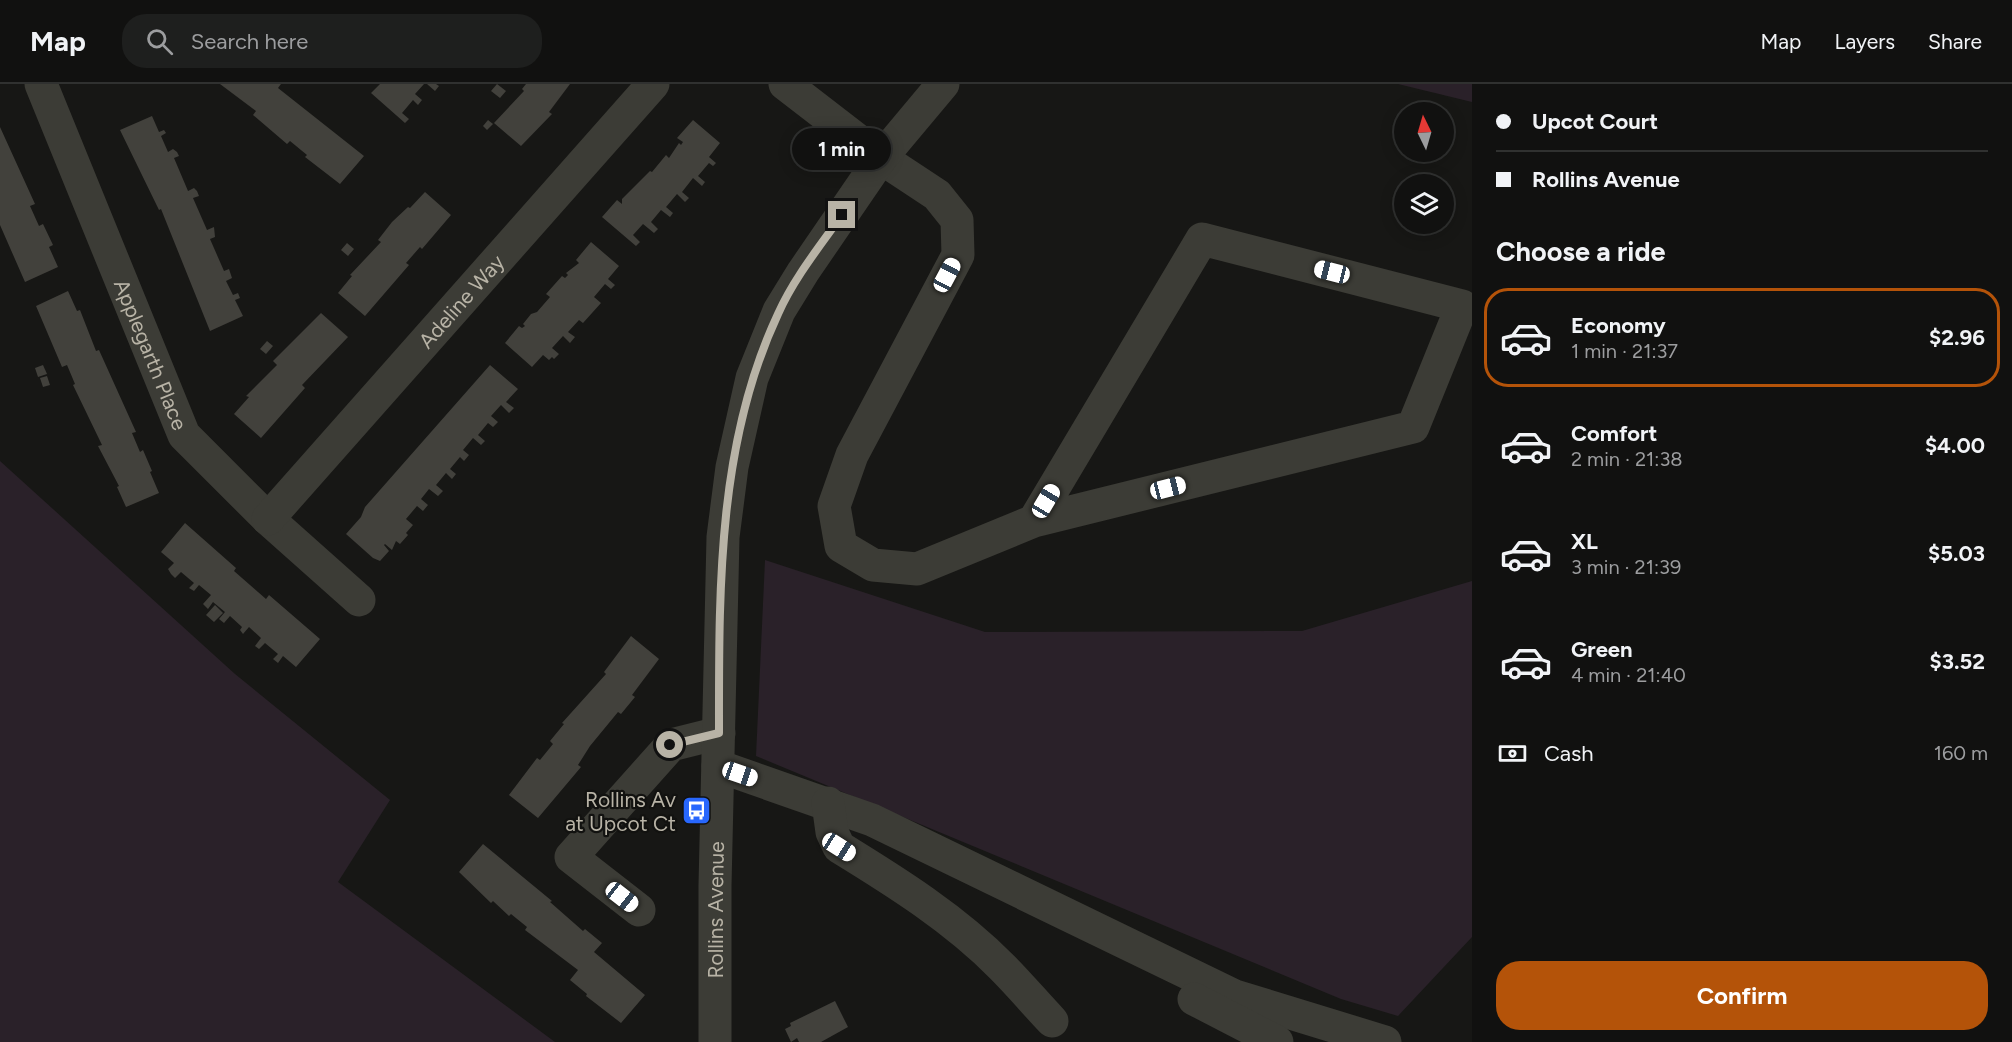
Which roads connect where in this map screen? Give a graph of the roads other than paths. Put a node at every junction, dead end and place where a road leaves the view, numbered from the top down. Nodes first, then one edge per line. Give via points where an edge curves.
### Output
1 (41, 84) edge
2 (653, 84) edge
3 (785, 84) edge
4 (943, 84) edge
5 (881, 158) junction
6 (268, 519) junction
7 (1034, 521) junction
8 (359, 600) dead end
9 (719, 733) junction
10 (718, 766) junction
11 (828, 803) junction
12 (639, 910) dead end
13 (1083, 924) junction
14 (1052, 1021) dead end
15 (715, 1042) edge
16 (1277, 1042) edge
17 (1385, 1042) edge

1 - 6 street, Applegarth Place via 184,435
2 - 6 street, Adeline Way
3 - 5 street
4 - 5 street, Rollins Avenue
5 - 7 street via 937,195 957,220 958,255 852,455 834,506 841,546 873,565 917,569
5 - 9 street, Rollins Avenue via 779,311 752,378 725,519
6 - 8 street, Applegarth Place
7 - 7 street via 1202,239 1462,306 1413,427
9 - 10 street, Rollins Avenue
9 - 12 street via 670,745 572,858
10 - 11 street
10 - 15 street, Rollins Avenue
11 - 13 street via 872,820
11 - 14 street via 832,832 839,847 924,902 967,936
13 - 16 street via 1101,958 1180,992
13 - 17 street via 1235,996

